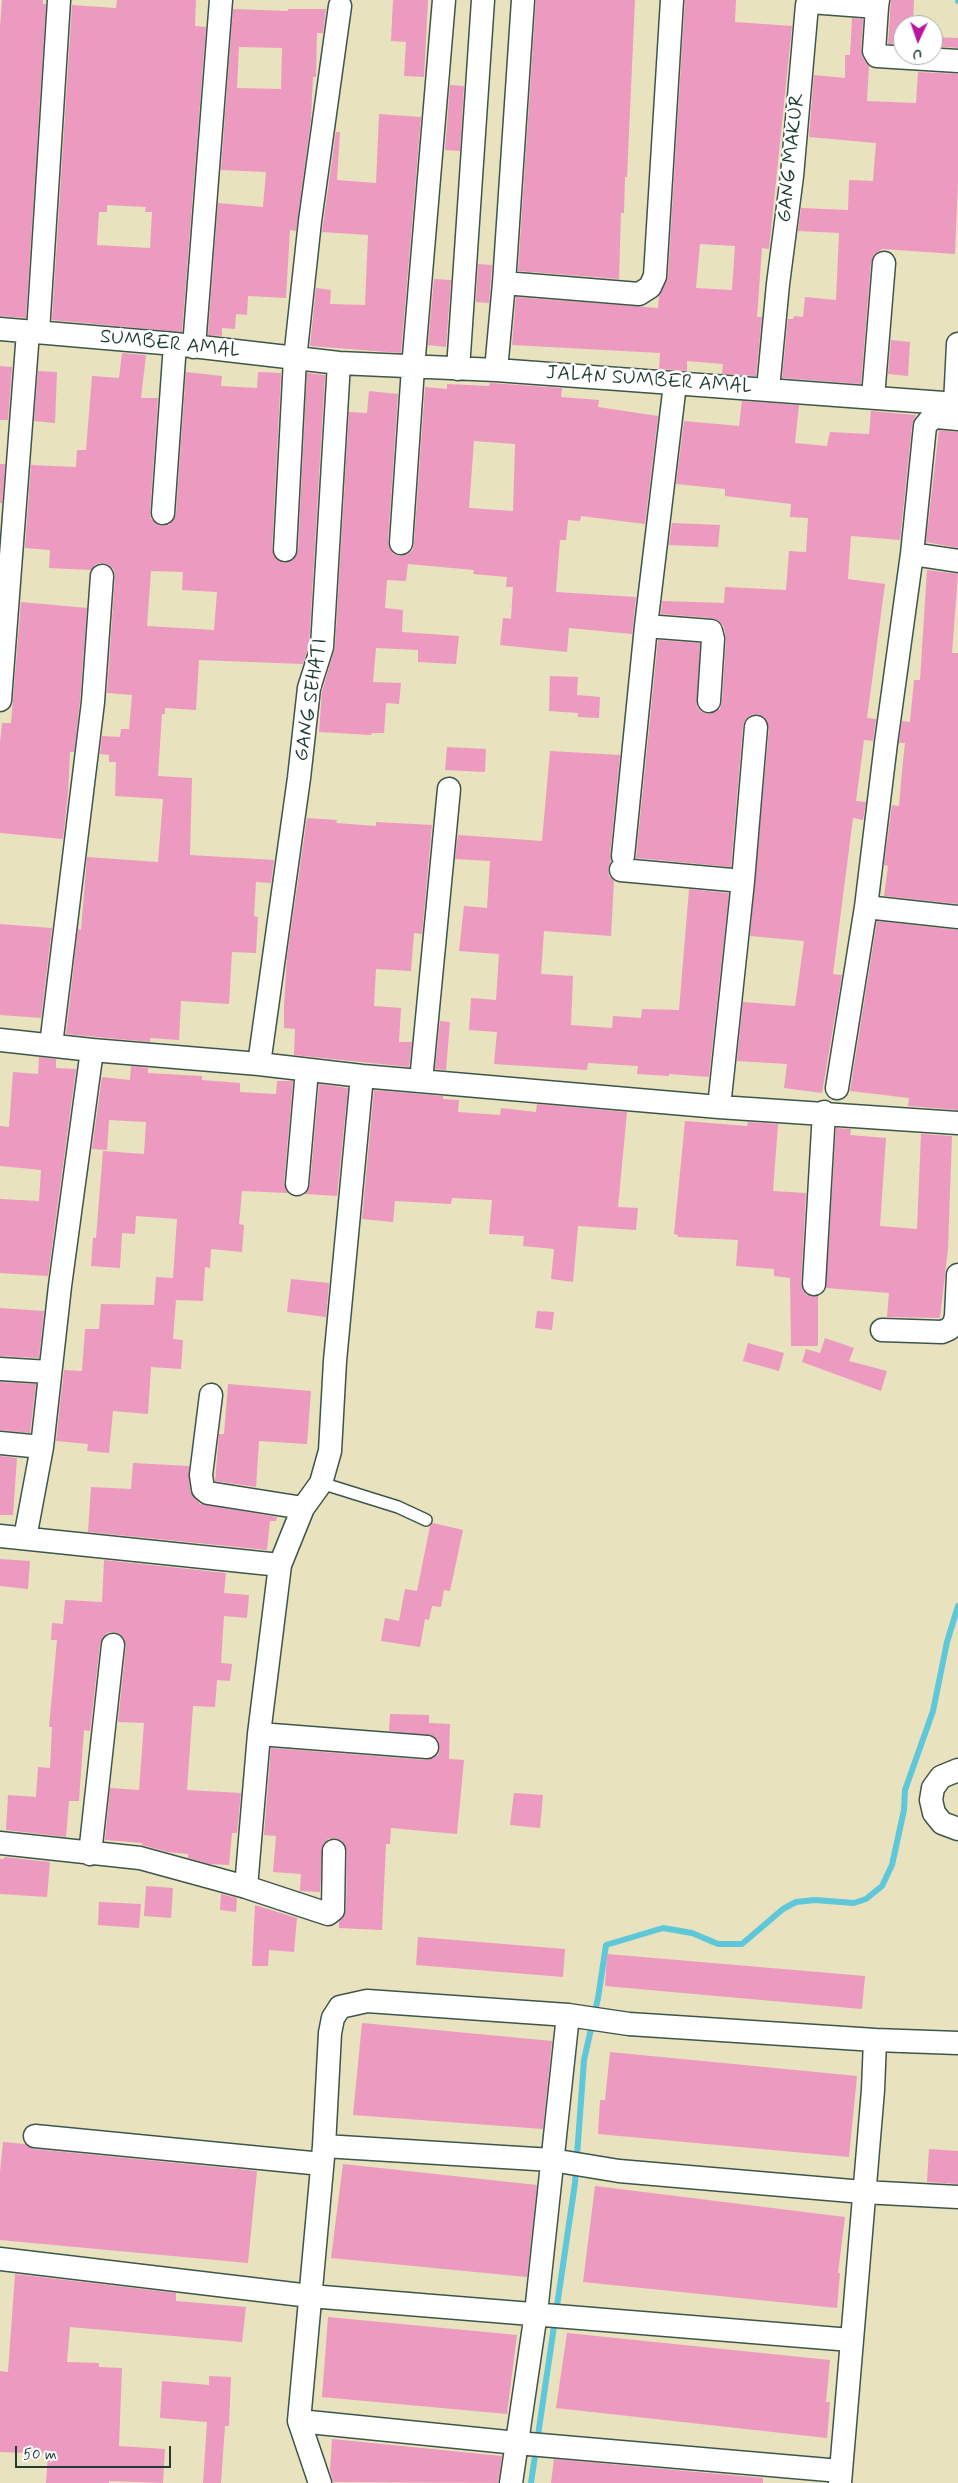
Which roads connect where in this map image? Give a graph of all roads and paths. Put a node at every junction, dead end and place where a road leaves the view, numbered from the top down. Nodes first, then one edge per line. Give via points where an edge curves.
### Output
1 (59, 0) edge
2 (221, 0) edge
3 (444, 0) edge
4 (483, 0) edge
5 (523, 0) edge
6 (672, 0) edge
7 (878, 4) edge
8 (340, 6) dead end
9 (958, 61) edge
10 (884, 263) dead end
11 (504, 283) junction
12 (0, 329) edge
13 (33, 332) junction
14 (958, 344) edge
15 (184, 345) junction
16 (295, 359) junction
17 (339, 364) junction
18 (413, 368) junction
19 (458, 369) junction
20 (496, 370) junction
21 (675, 384) junction
22 (768, 389) junction
23 (873, 397) junction
24 (957, 409) edge
25 (163, 513) dead end
26 (401, 543) dead end
27 (284, 550) dead end
28 (912, 554) junction
29 (958, 561) edge
30 (102, 576) dead end
31 (646, 626) junction
32 (0, 700) edge
33 (709, 701) dead end
34 (756, 727) dead end
35 (449, 789) dead end
36 (743, 881) junction
37 (866, 907) junction
38 (958, 917) edge
39 (0, 1040) edge
40 (51, 1045) junction
41 (92, 1050) junction
42 (259, 1064) junction
43 (307, 1070) junction
44 (362, 1076) junction
45 (421, 1081) junction
46 (837, 1088) dead end
47 (720, 1107) junction
48 (824, 1112) junction
49 (958, 1123) edge
50 (297, 1184) dead end
51 (958, 1275) edge
52 (814, 1284) dead end
53 (882, 1330) dead end
54 (0, 1369) edge
55 (49, 1372) junction
56 (211, 1394) dead end
57 (0, 1443) edge
58 (42, 1447) junction
59 (321, 1483) junction
60 (303, 1508) junction
61 (426, 1520) dead end
62 (0, 1536) edge
63 (25, 1538) junction
64 (280, 1565) junction
65 (113, 1645) dead end
66 (260, 1734) junction
67 (427, 1747) dead end
68 (958, 1770) edge
69 (958, 1830) edge
70 (0, 1843) edge
71 (334, 1851) dead end
72 (90, 1854) junction
73 (246, 1888) junction
74 (570, 2016) junction
75 (875, 2040) junction
76 (958, 2043) edge
77 (35, 2136) dead end
78 (323, 2155) junction
79 (557, 2162) junction
80 (863, 2192) junction
81 (958, 2197) edge
82 (0, 2259) edge
83 (310, 2296) junction
84 (541, 2314) junction
85 (851, 2340) junction
86 (299, 2421) junction
87 (522, 2444) junction
88 (840, 2477) edge
89 (320, 2483) edge
90 (511, 2483) edge

1 - 13 street
2 - 15 street
3 - 18 street
4 - 19 street
5 - 11 street
6 - 11 street via 655,276 650,287 639,294
7 - 9 street via 874,51 877,56
7 - 22 street, GANG MAKUR via 810,2 807,5
8 - 16 street via 310,221
10 - 23 street
11 - 20 street
12 - 13 street, SUMBER AMAL
13 - 15 street, SUMBER AMAL
13 - 32 street
14 - 24 street
15 - 16 street, SUMBER AMAL
15 - 25 street
16 - 17 street, SUMBER AMAL
16 - 27 street
17 - 18 street, JALAN SUMBER AMAL
17 - 42 street, GANG SEHATI via 322,647 309,688
18 - 19 street, JALAN SUMBER AMAL
18 - 26 street
19 - 20 street, JALAN SUMBER AMAL
20 - 21 street, JALAN SUMBER AMAL
21 - 22 street, JALAN SUMBER AMAL
21 - 31 street
22 - 23 street, JALAN SUMBER AMAL
23 - 24 street, JALAN SUMBER AMAL
24 - 28 street via 930,420 925,426
28 - 29 street
28 - 37 street
30 - 40 street via 93,702
31 - 33 street via 711,631
31 - 36 street via 622,863
34 - 36 street
35 - 45 street
36 - 47 street
37 - 38 street
37 - 46 street
39 - 40 street
40 - 41 street
41 - 42 street
41 - 55 street
42 - 43 street
43 - 44 street
43 - 50 street
44 - 45 street
44 - 59 street via 335,1361 330,1451
45 - 47 street
47 - 48 street
48 - 49 street
48 - 52 street
51 - 53 street via 956,1316 949,1329 942,1332
54 - 55 street
55 - 58 street
56 - 60 street via 201,1474 203,1489 208,1493
57 - 58 street
58 - 63 street
59 - 60 street
59 - 61 lane
60 - 64 street
62 - 63 street
63 - 64 street
64 - 66 street
65 - 72 street
66 - 67 street
66 - 73 street
68 - 69 street via 940,1777 933,1788 931,1800 934,1813 942,1823
70 - 72 street
71 - 73 street via 335,1883 330,1913
72 - 73 street via 140,1858
74 - 75 street via 629,2024
74 - 78 street via 367,2001 340,2007 333,2018 330,2033
74 - 79 street
75 - 76 street
75 - 80 street
77 - 78 street
78 - 79 street
78 - 83 street
79 - 80 street via 619,2171
79 - 84 street
80 - 81 street
80 - 85 street
82 - 83 street
83 - 84 street
83 - 86 street
84 - 85 street
84 - 87 street
85 - 88 street
86 - 87 street
86 - 89 street
87 - 88 street
87 - 90 street

